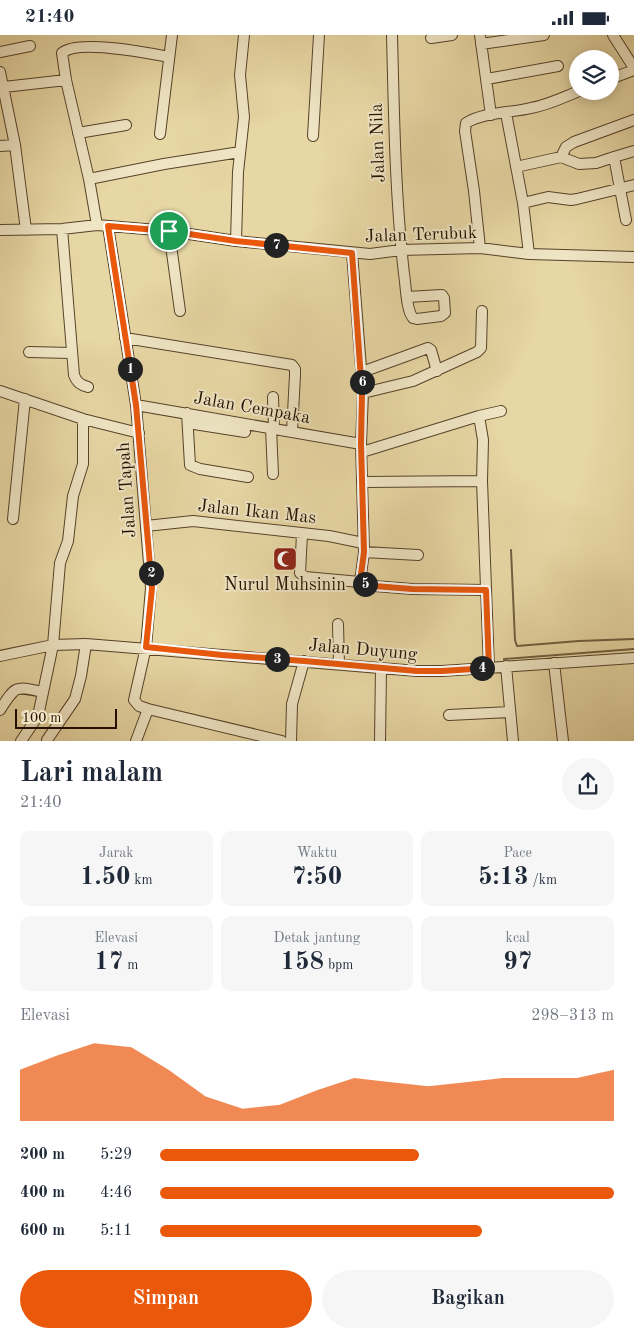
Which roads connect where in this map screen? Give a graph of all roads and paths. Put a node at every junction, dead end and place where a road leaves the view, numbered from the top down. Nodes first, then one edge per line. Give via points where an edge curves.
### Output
1 (172, 35) edge
2 (244, 35) edge
3 (319, 35) edge
4 (392, 35) edge
5 (452, 35) edge
6 (544, 35) edge
7 (613, 35) edge
8 (431, 39) dead end
9 (480, 39) edge
10 (30, 46) dead end
11 (0, 52) edge
12 (169, 57) junction
13 (558, 66) dead end
14 (634, 69) edge
15 (619, 75) edge
16 (487, 79) junction
17 (2, 80) edge
18 (66, 80) junction
19 (569, 95) edge
20 (506, 113) junction
21 (491, 115) junction
22 (634, 121) edge
23 (126, 125) dead end
24 (78, 133) junction
25 (160, 134) dead end
26 (313, 136) dead end
27 (15, 145) junction
28 (0, 146) edge
29 (634, 151) edge
30 (240, 152) junction
31 (561, 157) junction
32 (614, 157) junction
33 (516, 167) junction
34 (89, 179) junction
35 (634, 185) edge
36 (621, 189) junction
37 (523, 203) junction
38 (626, 220) dead end
39 (102, 225) junction
40 (0, 229) edge
41 (62, 229) junction
42 (26, 230) junction
43 (169, 231) junction
44 (236, 241) junction
45 (480, 248) junction
46 (401, 250) junction
47 (352, 253) junction
48 (529, 254) junction
49 (634, 257) edge
50 (407, 297) dead end
51 (180, 311) dead end
52 (482, 311) dead end
53 (125, 338) junction
54 (29, 352) dead end
55 (71, 353) junction
56 (437, 371) junction
57 (362, 372) junction
58 (88, 387) dead end
59 (0, 391) edge
60 (362, 393) junction
61 (273, 397) dead end
62 (25, 399) junction
63 (136, 405) junction
64 (501, 411) dead end
65 (480, 416) junction
66 (187, 418) junction
67 (83, 419) junction
68 (221, 423) junction
69 (272, 428) junction
70 (245, 432) dead end
71 (292, 432) junction
72 (139, 433) junction
73 (362, 448) junction
74 (273, 475) dead end
75 (248, 477) dead end
76 (482, 481) junction
77 (363, 482) junction
78 (13, 519) dead end
79 (146, 526) junction
80 (302, 534) junction
81 (363, 547) junction
82 (418, 555) dead end
83 (360, 582) junction
84 (486, 590) junction
85 (338, 624) dead end
86 (86, 644) junction
87 (53, 645) junction
88 (146, 647) junction
89 (0, 656) edge
90 (634, 658) edge
91 (304, 661) junction
92 (554, 663) junction
93 (339, 664) junction
94 (506, 666) junction
95 (381, 668) junction
96 (489, 668) junction
97 (44, 692) junction
98 (148, 709) junction
99 (0, 710) edge
100 (510, 712) junction
101 (449, 715) dead end
102 (239, 736) edge
103 (47, 740) edge
104 (21, 741) edge
105 (136, 741) edge
106 (282, 741) edge
107 (291, 741) edge
108 (380, 741) edge
109 (513, 741) edge
110 (563, 741) edge

1 - 12 street
2 - 30 street via 240,75 244,117
3 - 26 street
4 - 46 street, Jalan Nila via 396,195
5 - 8 street
6 - 9 street
7 - 14 street
9 - 16 street
10 - 11 street
12 - 18 street, Jalan Tapah via 130,49 70,48 62,53
12 - 25 street
13 - 16 street
14 - 15 street
16 - 21 street
17 - 18 street
17 - 27 street
18 - 24 street, Jalan Tapah
19 - 20 street via 534,108
20 - 21 street
20 - 33 street
21 - 45 street via 472,120 465,127
22 - 31 street via 574,142 566,147
23 - 24 street
24 - 34 street, Jalan Tapah
27 - 28 street
27 - 42 street
29 - 32 street
30 - 34 street via 164,163
30 - 44 street
31 - 32 street via 579,164
31 - 33 street
32 - 36 street
33 - 37 street
34 - 39 street, Jalan Tapah
35 - 36 street
36 - 37 street via 571,200 548,197
36 - 38 street
37 - 48 street
39 - 41 street, Jalan Terubuk
39 - 43 street, Jalan Terubuk
39 - 53 street, Jalan Tapah
40 - 42 street, Jalan Terubuk
41 - 42 street, Jalan Terubuk
41 - 55 street
43 - 44 street, Jalan Terubuk
43 - 51 street
44 - 47 street, Jalan Terubuk
45 - 46 street, Jalan Terubuk
45 - 48 street, Jalan Terubuk
46 - 47 street, Jalan Terubuk
46 - 50 street, Jalan Nila
47 - 57 street
48 - 49 street, Jalan Terubuk
52 - 56 street via 481,348
53 - 63 street, Jalan Tapah
53 - 71 street via 292,365 295,369
54 - 55 street
55 - 58 street via 76,381
56 - 57 street via 428,348
56 - 60 street via 398,386
57 - 60 street
59 - 62 street
60 - 73 street
61 - 69 street
62 - 67 street
62 - 78 street
63 - 66 street, Jalan Cempaka
63 - 72 street, Jalan Tapah
64 - 65 street
65 - 73 street
65 - 76 street via 484,452
66 - 68 street, Jalan Cempaka
66 - 75 street via 192,467
67 - 72 street
67 - 87 street via 83,464 73,495 68,541 60,563
68 - 69 street, Jalan Cempaka
68 - 70 street
69 - 71 street, Jalan Cempaka
69 - 74 street
71 - 73 street, Jalan Cempaka
72 - 79 street, Jalan Tapah
73 - 77 street
76 - 77 street
76 - 84 street
77 - 81 street
79 - 80 street, Jalan Ikan Mas via 193,521
79 - 88 street, Jalan Tapah via 152,588
80 - 81 street, Jalan Ikan Mas via 329,536
80 - 83 street via 300,573 305,577
81 - 82 street, Jalan Ikan Mas
81 - 83 street
83 - 84 street via 412,589
84 - 96 street
85 - 93 street
86 - 87 street, Jalan Duyung
86 - 88 street, Jalan Duyung
86 - 103 street via 75,699
87 - 89 street, Jalan Duyung
87 - 97 street
88 - 91 street, Jalan Duyung
88 - 98 street, Jalan Tapah via 134,700
90 - 92 street, Jalan Duyung
91 - 93 street, Jalan Duyung
91 - 107 street via 292,704
92 - 94 street, Jalan Duyung
92 - 110 street
93 - 95 street, Jalan Duyung
94 - 96 street, Jalan Duyung
94 - 100 street
95 - 96 street, Jalan Duyung via 442,671
95 - 108 street
97 - 99 street via 19,688 12,691
97 - 104 street via 38,716
98 - 102 street
98 - 105 street
100 - 101 street
100 - 109 street
102 - 106 street

